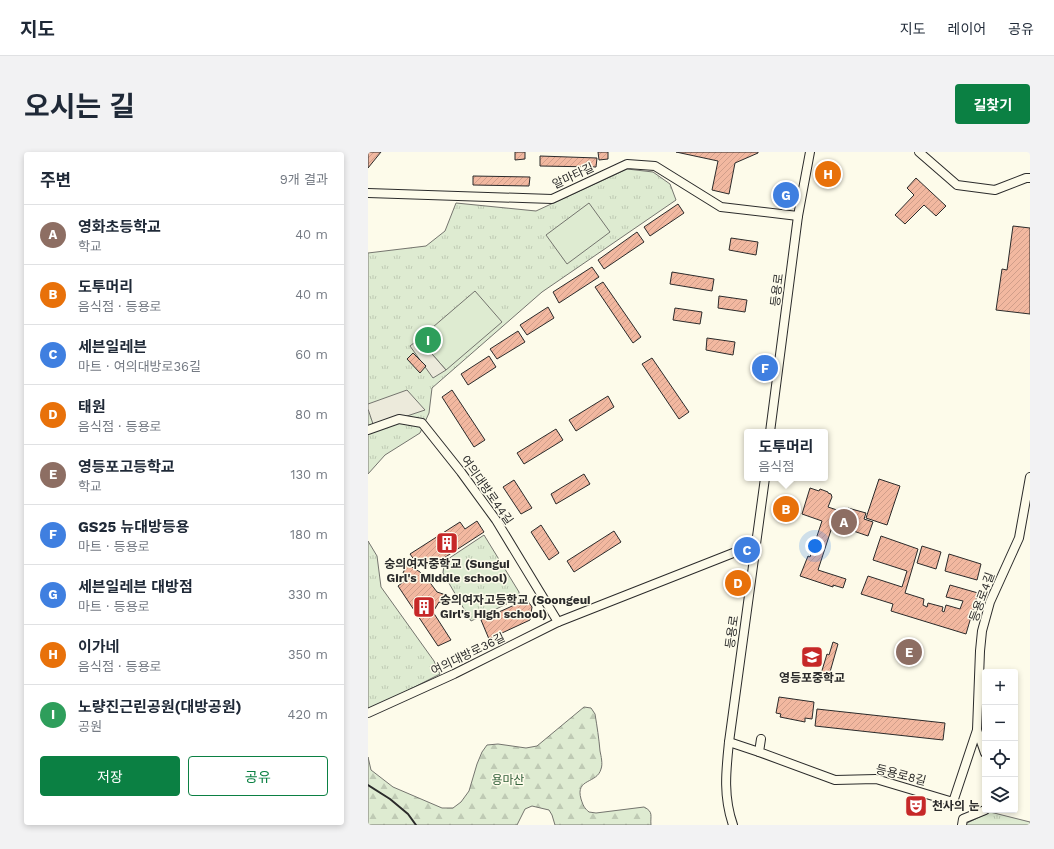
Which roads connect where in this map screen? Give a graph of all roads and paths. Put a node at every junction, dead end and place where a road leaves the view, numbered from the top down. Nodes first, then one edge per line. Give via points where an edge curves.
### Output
1 (810, 152) edge
2 (919, 152) edge
3 (1030, 178) edge
4 (368, 193) edge
5 (798, 216) junction
6 (770, 429) edge
7 (368, 430) edge
8 (1030, 477) edge
9 (764, 481) edge
10 (756, 544) junction
11 (558, 622) junction
12 (368, 713) edge
13 (977, 730) junction
14 (760, 739) dead end
15 (729, 742) junction
16 (982, 744) edge
17 (758, 752) junction
18 (982, 811) edge
19 (733, 825) edge
20 (962, 825) edge

1 - 5 street, 등용로
2 - 3 street via 957,186 995,190
4 - 5 street, 알마타길 via 552,199 627,164 655,166 721,206
5 - 6 street, 등용로
7 - 11 street, 여의대방로44길 via 398,419 422,423 496,520
8 - 13 street, 등용로4길 via 1019,538 990,602 982,631
9 - 10 street, 등용로
10 - 11 street, 여의대방로36길
10 - 15 street, 등용로
11 - 12 street, 여의대방로36길
13 - 16 street, 등용로4길
13 - 17 street, 등용로8길 via 953,802 876,779 835,780
14 - 17 street
15 - 17 street
15 - 19 street, 등용로 via 726,789
18 - 20 street via 964,819

